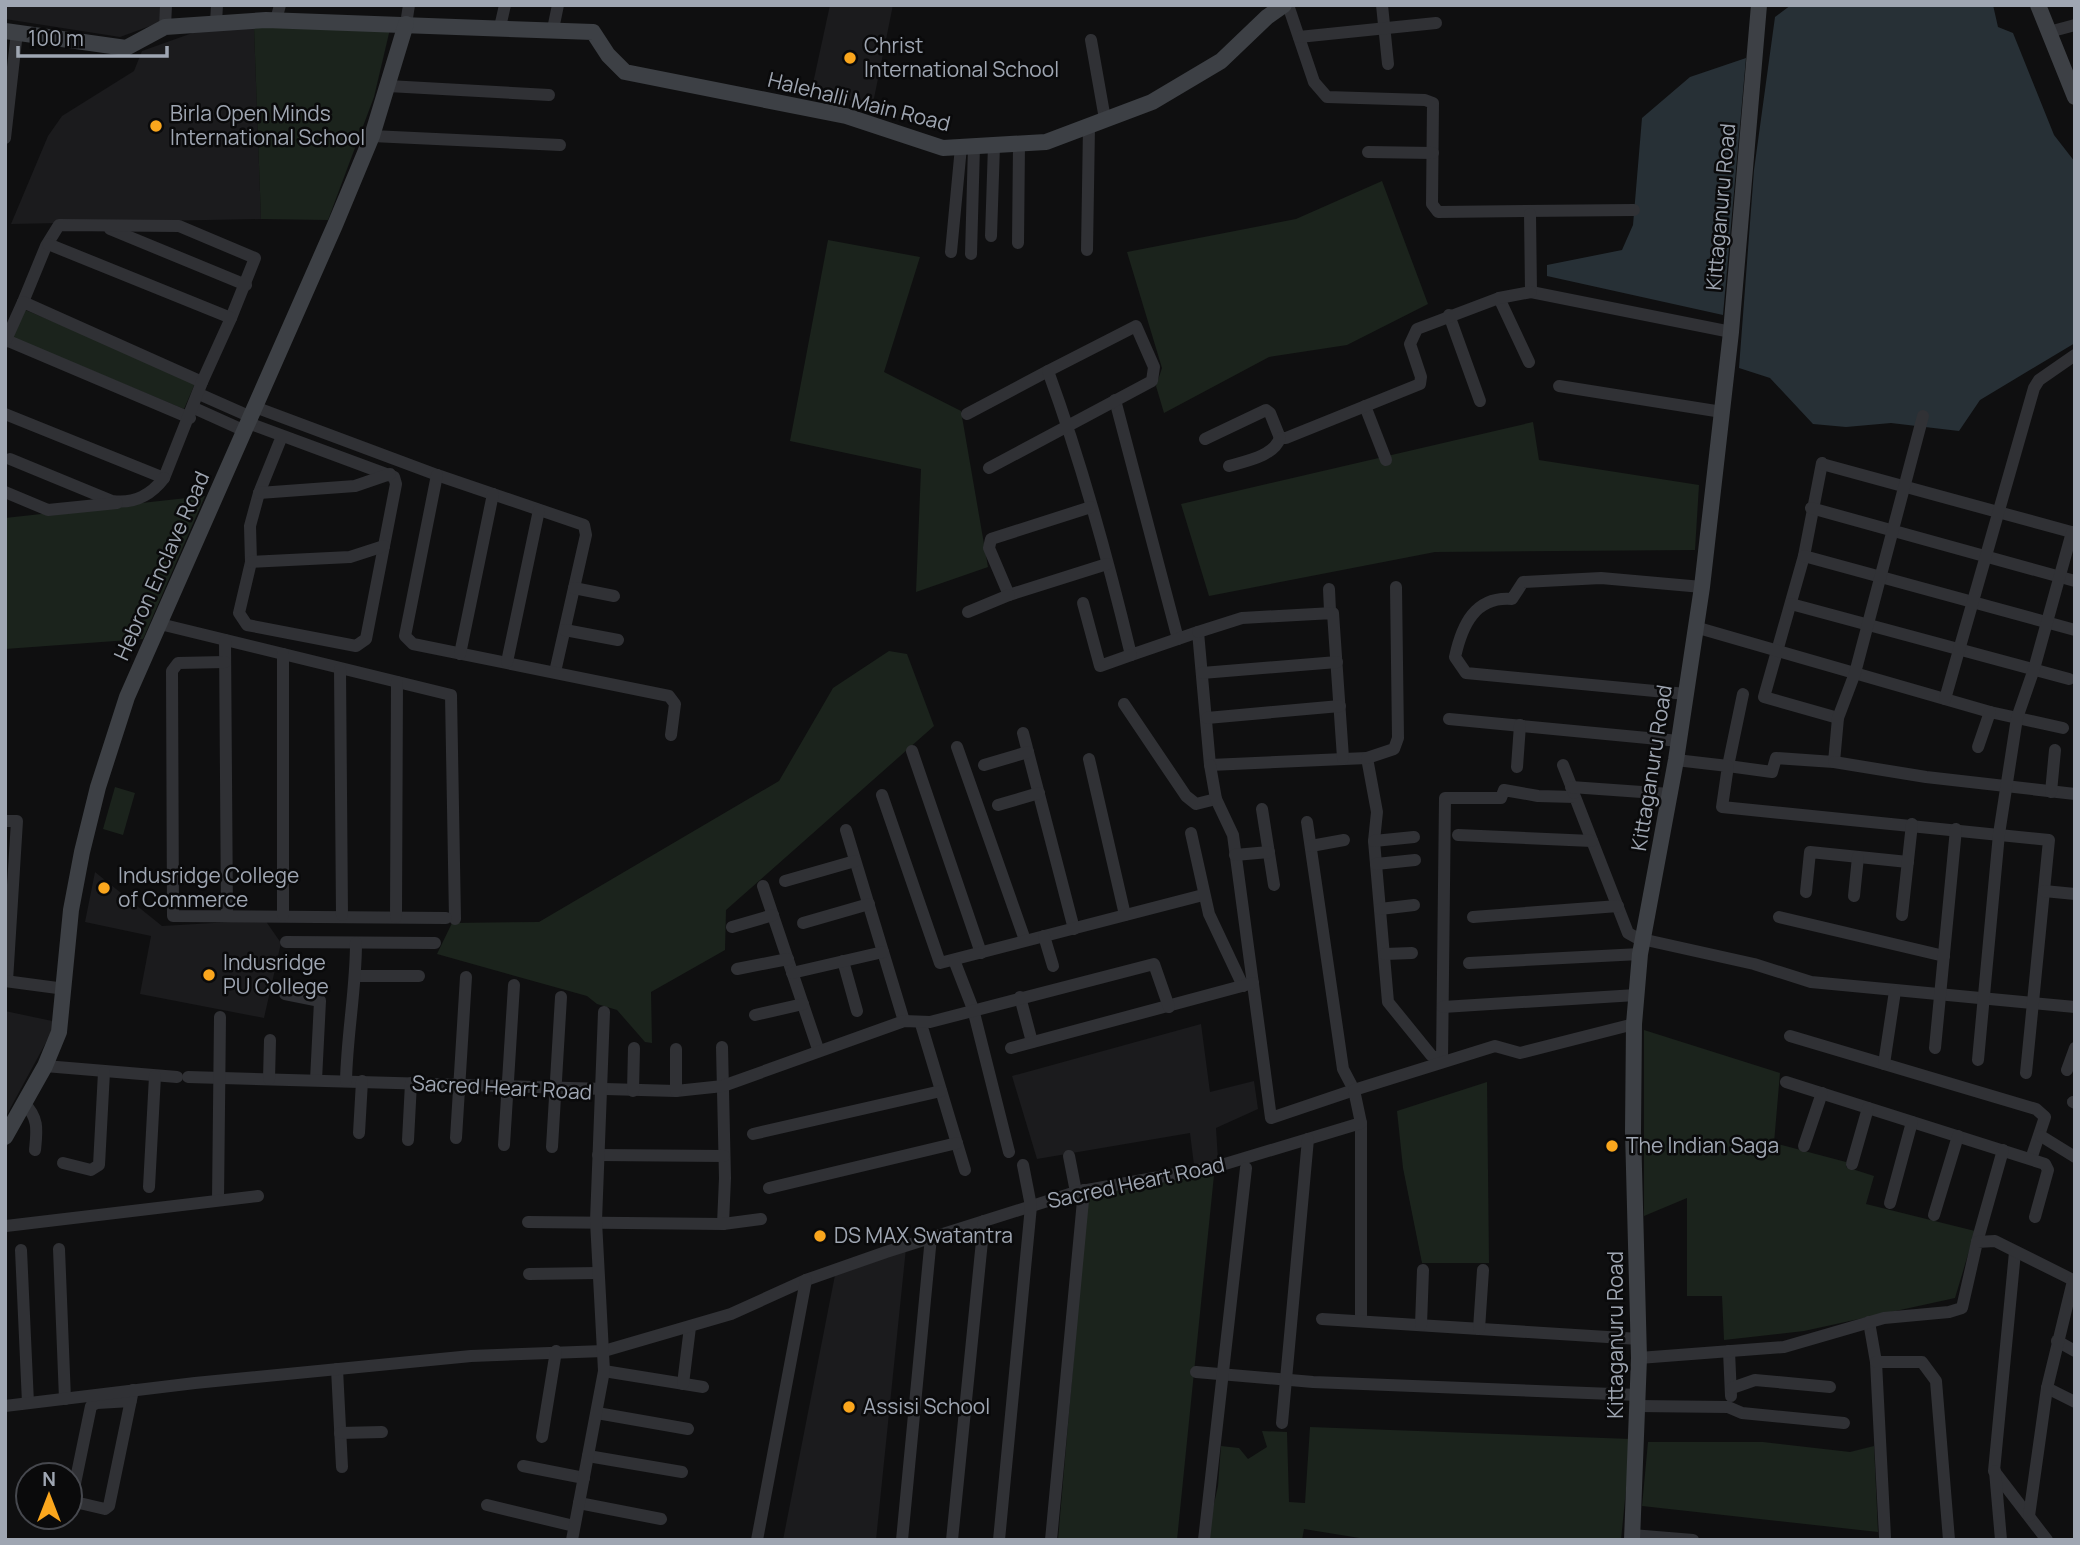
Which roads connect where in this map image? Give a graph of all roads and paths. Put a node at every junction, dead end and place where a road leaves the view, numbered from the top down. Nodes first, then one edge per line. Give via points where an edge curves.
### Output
1 (166, 5) edge
2 (217, 5) edge
3 (409, 5) edge
4 (505, 5) edge
5 (558, 5) edge
6 (1286, 5) edge
7 (1382, 5) edge
8 (1759, 5) edge
9 (2038, 5) edge
10 (272, 13) edge
11 (216, 23) junction
12 (1436, 23) dead end
13 (406, 24) junction
14 (2075, 25) edge
15 (165, 27) junction
16 (500, 27) junction
17 (553, 29) junction
18 (1384, 29) junction
19 (11, 31) edge
20 (2049, 32) junction
21 (1299, 37) junction
22 (1091, 40) dead end
23 (1388, 64) dead end
24 (388, 86) junction
25 (549, 95) dead end
26 (2075, 97) edge
27 (1097, 122) junction
28 (372, 135) junction
29 (5, 138) edge
30 (1019, 144) junction
31 (560, 145) dead end
32 (994, 145) junction
33 (967, 146) junction
34 (1368, 152) dead end
35 (1433, 153) junction
36 (1634, 210) dead end
37 (1530, 214) junction
38 (101, 226) junction
39 (992, 236) dead end
40 (1018, 243) dead end
41 (48, 244) junction
42 (1087, 250) dead end
43 (951, 252) dead end
44 (971, 254) dead end
45 (246, 285) junction
46 (1531, 292) junction
47 (1499, 298) junction
48 (23, 302) junction
49 (1449, 315) junction
50 (231, 318) junction
51 (1731, 332) junction
52 (6, 341) edge
53 (2075, 355) edge
54 (1529, 362) dead end
55 (1048, 371) junction
56 (1559, 386) dead end
57 (200, 388) junction
58 (1115, 400) junction
59 (1480, 401) dead end
60 (1365, 407) junction
61 (1721, 412) junction
62 (192, 413) junction
63 (5, 414) edge
64 (967, 414) dead end
65 (1923, 416) dead end
66 (250, 419) junction
67 (1068, 424) junction
68 (282, 436) junction
69 (1280, 438) junction
70 (1205, 439) dead end
71 (10, 459) dead end
72 (1386, 460) dead end
73 (1229, 466) dead end
74 (989, 468) dead end
75 (390, 474) junction
76 (436, 475) junction
77 (164, 478) junction
78 (1906, 486) junction
79 (5, 492) edge
80 (259, 493) junction
81 (493, 494) junction
82 (124, 502) junction
83 (1091, 507) junction
84 (1811, 508) junction
85 (539, 510) junction
86 (1996, 511) junction
87 (1894, 531) junction
88 (2073, 532) edge
89 (384, 546) junction
90 (1804, 556) junction
91 (1984, 556) junction
92 (251, 562) junction
93 (1107, 564) junction
94 (1881, 577) junction
95 (2059, 577) junction
96 (2075, 581) edge
97 (1396, 587) dead end
98 (1702, 587) junction
99 (574, 588) junction
100 (1329, 589) dead end
101 (614, 596) dead end
102 (1009, 596) junction
103 (1972, 600) junction
104 (1083, 603) dead end
105 (1791, 604) junction
106 (1329, 611) junction
107 (968, 612) dead end
108 (2045, 621) junction
109 (160, 624) junction
110 (1868, 624) junction
111 (1695, 627) junction
112 (565, 630) junction
113 (2075, 630) edge
114 (1198, 632) junction
115 (1178, 639) junction
116 (225, 640) junction
117 (618, 640) dead end
118 (1959, 648) junction
119 (1778, 652) junction
120 (284, 654) junction
121 (460, 654) junction
122 (1131, 655) junction
123 (225, 662) junction
124 (507, 662) junction
125 (1337, 662) junction
126 (340, 668) junction
127 (2034, 669) junction
128 (555, 672) junction
129 (1202, 673) junction
130 (1855, 673) junction
131 (2068, 679) dead end
132 (397, 682) junction
133 (1686, 694) junction
134 (1743, 694) dead end
135 (1945, 699) junction
136 (1124, 704) dead end
137 (1340, 706) junction
138 (1990, 712) junction
139 (1207, 718) junction
140 (1839, 718) junction
141 (2017, 718) junction
142 (1449, 719) dead end
143 (1520, 726) junction
144 (2063, 728) dead end
145 (1023, 733) dead end
146 (671, 735) dead end
147 (1679, 741) junction
148 (957, 747) dead end
149 (1978, 747) dead end
150 (2055, 750) dead end
151 (912, 751) dead end
152 (1028, 752) junction
153 (1343, 758) junction
154 (1367, 758) junction
155 (1089, 759) dead end
156 (1676, 760) junction
157 (1834, 762) junction
158 (984, 765) dead end
159 (1210, 765) junction
160 (1563, 765) dead end
161 (1728, 766) junction
162 (1517, 767) dead end
163 (2007, 787) junction
164 (1573, 792) junction
165 (2051, 792) junction
166 (1039, 793) junction
167 (882, 794) dead end
168 (1670, 794) junction
169 (2075, 794) edge
170 (1216, 799) junction
171 (998, 805) dead end
172 (1262, 809) dead end
173 (5, 821) edge
174 (1307, 822) dead end
175 (1912, 824) junction
176 (1956, 829) junction
177 (846, 830) dead end
178 (1191, 832) dead end
179 (1999, 834) junction
180 (1458, 835) dead end
181 (1414, 836) dead end
182 (1344, 840) dead end
183 (1374, 841) junction
184 (1592, 841) junction
185 (1311, 846) junction
186 (1269, 852) junction
187 (1235, 855) junction
188 (1858, 857) junction
189 (1415, 860) dead end
190 (855, 861) junction
191 (1908, 862) junction
192 (1376, 864) junction
193 (785, 881) dead end
194 (1274, 885) dead end
195 (763, 886) dead end
196 (1806, 891) dead end
197 (2044, 891) junction
198 (2075, 894) edge
199 (1203, 895) junction
200 (1854, 896) dead end
201 (869, 904) junction
202 (1414, 905) dead end
203 (1618, 906) junction
204 (1380, 909) junction
205 (283, 915) junction
206 (342, 915) junction
207 (773, 915) junction
208 (1125, 915) junction
209 (1902, 915) dead end
210 (227, 916) junction
211 (396, 917) junction
212 (1473, 917) dead end
213 (1779, 918) dead end
214 (803, 923) dead end
215 (732, 927) dead end
216 (1074, 929) junction
217 (1044, 936) junction
218 (1024, 940) junction
219 (286, 942) dead end
220 (356, 943) junction
221 (435, 943) dead end
222 (1641, 947) junction
223 (883, 951) junction
224 (981, 953) junction
225 (1412, 953) dead end
226 (1385, 954) junction
227 (1944, 956) junction
228 (788, 959) junction
229 (954, 960) junction
230 (843, 961) junction
231 (1469, 963) dead end
232 (1053, 966) dead end
233 (737, 969) dead end
234 (792, 973) junction
235 (356, 976) junction
236 (419, 976) dead end
237 (467, 977) dead end
238 (6, 981) edge
239 (1248, 984) junction
240 (514, 985) dead end
241 (65, 989) junction
242 (1895, 991) junction
243 (285, 994) dead end
244 (1636, 995) junction
245 (1940, 995) junction
246 (561, 997) dead end
247 (1020, 997) junction
248 (1984, 999) junction
249 (2033, 1003) junction
250 (803, 1004) junction
251 (1169, 1007) junction
252 (1443, 1007) junction
253 (2075, 1007) edge
254 (973, 1010) junction
255 (857, 1011) dead end
256 (604, 1012) dead end
257 (755, 1015) dead end
258 (220, 1017) dead end
259 (904, 1021) junction
260 (921, 1024) junction
261 (1634, 1024) junction
262 (1790, 1036) dead end
263 (270, 1040) dead end
264 (1032, 1042) junction
265 (722, 1047) dead end
266 (634, 1048) dead end
267 (1011, 1048) dead end
268 (1935, 1048) dead end
269 (2075, 1048) edge
270 (676, 1049) dead end
271 (818, 1049) junction
272 (1978, 1060) dead end
273 (1442, 1062) junction
274 (1885, 1064) junction
275 (45, 1066) junction
276 (2067, 1070) dead end
277 (104, 1072) junction
278 (2026, 1073) dead end
279 (155, 1076) junction
280 (219, 1077) junction
281 (269, 1079) junction
282 (316, 1080) junction
283 (346, 1081) junction
284 (362, 1081) junction
285 (1786, 1082) dead end
286 (411, 1083) junction
287 (459, 1084) junction
288 (508, 1085) junction
289 (723, 1086) junction
290 (554, 1088) junction
291 (601, 1090) junction
292 (1353, 1090) junction
293 (632, 1091) junction
294 (676, 1091) junction
295 (941, 1091) junction
296 (1822, 1093) junction
297 (24, 1104) junction
298 (1868, 1108) junction
299 (1912, 1122) junction
300 (1361, 1123) junction
301 (359, 1133) dead end
302 (753, 1134) dead end
303 (1958, 1136) junction
304 (2041, 1136) junction
305 (5, 1137) edge
306 (456, 1138) dead end
307 (1308, 1139) junction
308 (408, 1140) dead end
309 (957, 1143) junction
310 (504, 1145) dead end
311 (1804, 1146) dead end
312 (552, 1147) dead end
313 (35, 1150) dead end
314 (2003, 1150) junction
315 (1009, 1152) dead end
316 (598, 1155) junction
317 (724, 1156) junction
318 (1069, 1156) dead end
319 (2075, 1157) edge
320 (2031, 1159) junction
321 (63, 1163) dead end
322 (1852, 1164) dead end
323 (1023, 1165) dead end
324 (1246, 1168) dead end
325 (965, 1170) dead end
326 (149, 1187) dead end
327 (769, 1188) dead end
328 (1080, 1191) junction
329 (258, 1196) dead end
330 (218, 1200) junction
331 (1891, 1203) dead end
332 (1031, 1206) junction
333 (1934, 1215) dead end
334 (2035, 1216) dead end
335 (761, 1219) dead end
336 (596, 1221) junction
337 (984, 1221) junction
338 (528, 1222) dead end
339 (723, 1224) junction
340 (6, 1226) edge
341 (931, 1237) junction
342 (1978, 1242) junction
343 (59, 1249) dead end
344 (21, 1250) dead end
345 (2015, 1252) junction
346 (1483, 1269) dead end
347 (1423, 1270) dead end
348 (598, 1273) junction
349 (529, 1275) dead end
350 (806, 1280) junction
351 (2074, 1282) edge
352 (1322, 1319) dead end
353 (1361, 1321) junction
354 (1869, 1322) junction
355 (1421, 1325) junction
356 (690, 1327) junction
357 (1479, 1329) junction
358 (1639, 1339) junction
359 (2057, 1341) junction
360 (556, 1351) junction
361 (604, 1351) junction
362 (1729, 1351) junction
363 (2075, 1351) edge
364 (1639, 1358) junction
365 (1876, 1362) junction
366 (337, 1369) junction
367 (604, 1371) junction
368 (1196, 1372) dead end
369 (1223, 1375) junction
370 (1286, 1380) junction
371 (683, 1384) junction
372 (703, 1387) dead end
373 (1830, 1387) dead end
374 (1732, 1388) junction
375 (2048, 1388) junction
376 (132, 1396) junction
377 (65, 1399) junction
378 (1638, 1401) junction
379 (2075, 1402) edge
380 (29, 1403) junction
381 (5, 1406) edge
382 (1728, 1407) junction
383 (597, 1413) junction
384 (1282, 1423) dead end
385 (1843, 1423) dead end
386 (688, 1429) dead end
387 (382, 1432) dead end
388 (340, 1433) junction
389 (542, 1437) dead end
390 (588, 1456) junction
391 (523, 1466) dead end
392 (342, 1467) dead end
393 (1994, 1471) junction
394 (682, 1472) dead end
395 (584, 1478) junction
396 (579, 1503) junction
397 (487, 1506) dead end
398 (2029, 1516) junction
399 (660, 1519) dead end
400 (574, 1526) junction
401 (1885, 1536) dead end
402 (1632, 1538) edge
403 (572, 1540) edge
404 (757, 1540) edge
405 (902, 1540) edge
406 (952, 1540) edge
407 (999, 1540) edge
408 (1051, 1540) edge
409 (1203, 1540) edge
410 (1693, 1540) edge
411 (1949, 1540) edge
412 (2001, 1540) edge
413 (2047, 1540) edge

1 - 15 street
2 - 11 street
3 - 13 street
4 - 16 street
5 - 17 street
6 - 21 street
6 - 27 street, Halehalli Main Road via 1221,61 1152,102
7 - 18 street
8 - 51 street, Kittaganuru Road
9 - 20 street
10 - 11 street, Halehalli Main Road
10 - 13 street, Halehalli Main Road
11 - 15 street, Halehalli Main Road
12 - 18 street
13 - 16 street, Halehalli Main Road
13 - 24 street, Hebron Enclave Road
14 - 20 street
15 - 19 street via 126,48
16 - 17 street, Halehalli Main Road
17 - 33 street, Halehalli Main Road via 593,32 625,72 846,116 943,148
18 - 21 street
18 - 23 street
19 - 29 street
20 - 26 street
21 - 35 street via 1314,82 1327,97 1430,100
22 - 27 street
24 - 25 street
24 - 28 street, Hebron Enclave Road
27 - 30 street, Halehalli Main Road via 1046,142
27 - 42 street
28 - 31 street
28 - 66 street, Hebron Enclave Road
30 - 32 street, Halehalli Main Road
30 - 40 street
32 - 33 street, Halehalli Main Road
32 - 39 street
33 - 43 street
33 - 44 street
34 - 35 street
35 - 37 street via 1432,204 1438,212
36 - 37 street
37 - 46 street
38 - 41 street via 59,225
38 - 45 street
38 - 45 street via 179,226 255,257
41 - 48 street
41 - 50 street
45 - 50 street
46 - 47 street
46 - 51 street
47 - 49 street
47 - 54 street
48 - 52 street
48 - 57 street
49 - 59 street
49 - 60 street via 1417,329 1410,339 1420,384
50 - 57 street
51 - 61 street, Kittaganuru Road
52 - 62 street
53 - 86 street via 2034,388
55 - 58 street via 1136,326 1155,376
55 - 64 street
55 - 67 street
56 - 61 street
57 - 62 street
57 - 66 street
58 - 67 street
58 - 115 street
60 - 69 street
60 - 72 street
61 - 98 street, Kittaganuru Road
62 - 66 street
62 - 77 street
63 - 77 street
65 - 78 street
66 - 68 street
66 - 76 street
66 - 109 street, Hebron Enclave Road
67 - 74 street
67 - 83 street
68 - 75 street
68 - 80 street
69 - 70 street via 1266,410
69 - 73 street via 1269,452
71 - 82 street
75 - 80 street via 355,486
75 - 89 street via 396,484
76 - 81 street
76 - 121 street via 405,636 413,644
77 - 82 street via 144,496
78 - 84 street via 1822,463
78 - 86 street
78 - 87 street
79 - 82 street via 48,510
80 - 92 street via 250,526
81 - 85 street
81 - 121 street
83 - 93 street
83 - 102 street via 992,539 989,548
84 - 87 street
84 - 90 street
85 - 99 street via 584,525 586,535
85 - 124 street
86 - 88 street
86 - 91 street
87 - 91 street
87 - 94 street
88 - 95 street
89 - 92 street via 350,557
89 - 92 street via 366,639 356,646 247,625 239,614
90 - 94 street
90 - 105 street
91 - 95 street
91 - 103 street
93 - 102 street
93 - 122 street
94 - 103 street
94 - 110 street
95 - 96 street
95 - 108 street
97 - 154 street via 1398,738 1394,750
98 - 111 street, Kittaganuru Road
98 - 133 street via 1601,578 1523,582 1512,599 1497,597 1479,605 1460,632 1455,657 1466,673
99 - 101 street
99 - 112 street
100 - 106 street
102 - 107 street
103 - 108 street
103 - 118 street
104 - 122 street via 1100,666
105 - 110 street
105 - 119 street
106 - 114 street via 1242,618
106 - 125 street via 1335,619
108 - 113 street
108 - 127 street
109 - 116 street
109 - 241 street, Hebron Enclave Road via 127,697 98,787 71,910
110 - 118 street
110 - 130 street
111 - 119 street
111 - 133 street, Kittaganuru Road
112 - 117 street
112 - 128 street
114 - 115 street
114 - 129 street
115 - 122 street
116 - 120 street
116 - 123 street
118 - 127 street
118 - 135 street
119 - 130 street
119 - 140 street via 1764,697
120 - 126 street
120 - 205 street
121 - 124 street
123 - 210 street
123 - 210 street via 178,663 172,671 171,913 177,917
124 - 128 street
125 - 129 street
125 - 137 street
126 - 132 street
126 - 206 street
127 - 131 street
127 - 141 street
128 - 146 street via 672,698
129 - 139 street
130 - 135 street
130 - 140 street
132 - 211 street
132 - 211 street via 453,697 451,919
133 - 147 street, Kittaganuru Road
134 - 161 street
135 - 138 street
136 - 170 street via 1186,796 1196,804
137 - 139 street
137 - 153 street
138 - 141 street
138 - 149 street
139 - 159 street
140 - 157 street
141 - 144 street
141 - 163 street
142 - 143 street
143 - 147 street
143 - 162 street
145 - 152 street
147 - 156 street, Kittaganuru Road
148 - 218 street
150 - 165 street
151 - 224 street
152 - 158 street
152 - 166 street
153 - 154 street
153 - 159 street
154 - 183 street via 1377,812
155 - 208 street
156 - 161 street
156 - 168 street, Kittaganuru Road
157 - 161 street via 1776,758 1772,772
157 - 163 street
159 - 170 street
160 - 164 street
161 - 175 street via 1721,807
163 - 165 street
163 - 179 street
164 - 168 street
164 - 184 street
164 - 252 street via 1538,796 1504,790 1501,798 1445,798
165 - 169 street
166 - 171 street
166 - 216 street
167 - 229 street via 940,963
168 - 222 street, Kittaganuru Road
170 - 187 street via 1229,822
172 - 186 street
173 - 238 street via 18,821
174 - 185 street
175 - 176 street
175 - 191 street
176 - 179 street
176 - 227 street
177 - 190 street
178 - 199 street
179 - 197 street via 2049,840
179 - 248 street
180 - 184 street
181 - 183 street
182 - 185 street
183 - 192 street
184 - 203 street
185 - 292 street via 1343,1069
186 - 187 street
186 - 194 street
187 - 239 street
188 - 191 street
188 - 196 street via 1810,852
188 - 200 street
189 - 192 street
190 - 193 street
190 - 201 street
191 - 209 street
192 - 204 street
195 - 207 street
197 - 198 street
197 - 249 street
199 - 208 street
199 - 239 street via 1214,930
201 - 214 street
201 - 223 street
202 - 204 street
203 - 212 street
203 - 222 street via 1628,933
204 - 226 street
205 - 206 street
205 - 210 street
206 - 211 street
207 - 215 street
207 - 228 street
208 - 216 street
213 - 227 street
216 - 217 street
217 - 218 street
217 - 232 street
218 - 224 street
219 - 220 street
220 - 221 street
220 - 235 street
222 - 231 street
222 - 242 street via 1754,964 1811,982
222 - 244 street, Kittaganuru Road
223 - 230 street
223 - 259 street
224 - 229 street
225 - 226 street
226 - 273 street via 1388,1002
227 - 245 street
228 - 233 street
228 - 234 street
229 - 254 street
230 - 234 street
230 - 255 street
234 - 250 street
235 - 236 street
235 - 283 street via 347,1028
237 - 287 street
238 - 241 street
239 - 251 street
239 - 292 street via 1271,1118
240 - 288 street
241 - 275 street, Hebron Enclave Road via 59,1032
242 - 245 street
242 - 274 street
243 - 282 street via 320,1001
244 - 252 street
244 - 261 street, Kittaganuru Road
245 - 248 street
245 - 268 street
246 - 290 street
247 - 251 street via 1154,964
247 - 254 street
247 - 264 street
248 - 249 street
248 - 272 street
249 - 253 street
249 - 278 street
250 - 257 street
250 - 271 street
251 - 264 street
252 - 273 street
254 - 260 street
254 - 315 street
256 - 291 street
258 - 280 street
259 - 260 street
259 - 271 street
260 - 295 street
261 - 273 street via 1520,1053 1495,1046
261 - 358 street, Kittaganuru Road
262 - 274 street
263 - 281 street
264 - 267 street
265 - 289 street
266 - 293 street
269 - 276 street
270 - 294 street
271 - 289 street
273 - 292 street
274 - 304 street via 2036,1109 2045,1117
275 - 277 street, Sacred Heart Road
275 - 297 street, Hebron Enclave Road
277 - 279 street, Sacred Heart Road
277 - 321 street via 99,1165 91,1170
279 - 280 street, Sacred Heart Road
279 - 326 street
280 - 281 street, Sacred Heart Road
280 - 330 street
281 - 282 street, Sacred Heart Road
282 - 283 street, Sacred Heart Road
283 - 284 street, Sacred Heart Road
284 - 286 street, Sacred Heart Road
284 - 301 street
285 - 296 street
286 - 287 street, Sacred Heart Road
286 - 308 street
287 - 288 street, Sacred Heart Road
287 - 306 street
288 - 290 street, Sacred Heart Road
288 - 310 street
289 - 294 street
289 - 317 street
290 - 291 street, Sacred Heart Road
290 - 312 street
291 - 293 street
291 - 316 street, Sacred Heart Road
292 - 300 street
293 - 294 street
295 - 302 street
295 - 309 street
296 - 298 street
296 - 311 street
297 - 305 street, Hebron Enclave Road
297 - 313 street via 37,1123
298 - 299 street
298 - 322 street
299 - 303 street
299 - 331 street
300 - 307 street, Sacred Heart Road
300 - 353 street
303 - 314 street
303 - 333 street
304 - 319 street
304 - 320 street
307 - 328 street, Sacred Heart Road via 1215,1167
307 - 370 street
309 - 325 street
309 - 327 street
314 - 320 street
314 - 342 street
316 - 317 street
316 - 336 street, Sacred Heart Road
317 - 339 street
318 - 328 street
320 - 334 street via 2048,1170
323 - 332 street
324 - 369 street
328 - 332 street, Sacred Heart Road
328 - 408 street
329 - 330 street
330 - 340 street
332 - 337 street, Sacred Heart Road
332 - 407 street
335 - 339 street
336 - 338 street
336 - 339 street
336 - 348 street, Sacred Heart Road
337 - 341 street, Sacred Heart Road
337 - 406 street
341 - 350 street, Sacred Heart Road
341 - 405 street
342 - 345 street via 1995,1241
342 - 354 street via 1962,1308
343 - 377 street
344 - 380 street
345 - 351 street
345 - 393 street
346 - 357 street
347 - 355 street
348 - 349 street
348 - 361 street, Sacred Heart Road
350 - 356 street, Sacred Heart Road
350 - 404 street
351 - 359 street
352 - 353 street
353 - 355 street
354 - 362 street via 1784,1347
354 - 365 street
355 - 357 street
356 - 361 street, Sacred Heart Road
356 - 371 street
357 - 358 street
358 - 364 street, Kittaganuru Road
359 - 363 street
359 - 375 street
360 - 361 street, Sacred Heart Road
360 - 366 street, Sacred Heart Road
360 - 389 street
361 - 367 street, Sacred Heart Road
362 - 364 street
362 - 374 street
364 - 378 street, Kittaganuru Road
365 - 401 street
365 - 411 street via 1922,1362 1936,1381
366 - 376 street, Sacred Heart Road
366 - 388 street
367 - 371 street
367 - 383 street, Sacred Heart Road
368 - 369 street
369 - 370 street
369 - 409 street
370 - 378 street
370 - 384 street
371 - 372 street
373 - 374 street via 1755,1380
374 - 382 street
375 - 379 street
375 - 398 street
376 - 376 street via 91,1406 72,1498 75,1502 109,1506
376 - 377 street, Sacred Heart Road
377 - 380 street, Sacred Heart Road
378 - 382 street
378 - 402 street, Kittaganuru Road
380 - 381 street, Sacred Heart Road
382 - 385 street via 1742,1413
383 - 386 street
383 - 390 street, Sacred Heart Road
387 - 388 street
388 - 392 street
390 - 394 street
390 - 395 street, Sacred Heart Road
391 - 395 street
393 - 398 street
393 - 412 street
395 - 396 street, Sacred Heart Road
396 - 399 street
396 - 400 street, Sacred Heart Road
397 - 400 street
398 - 413 street
400 - 403 street, Sacred Heart Road
402 - 410 street

